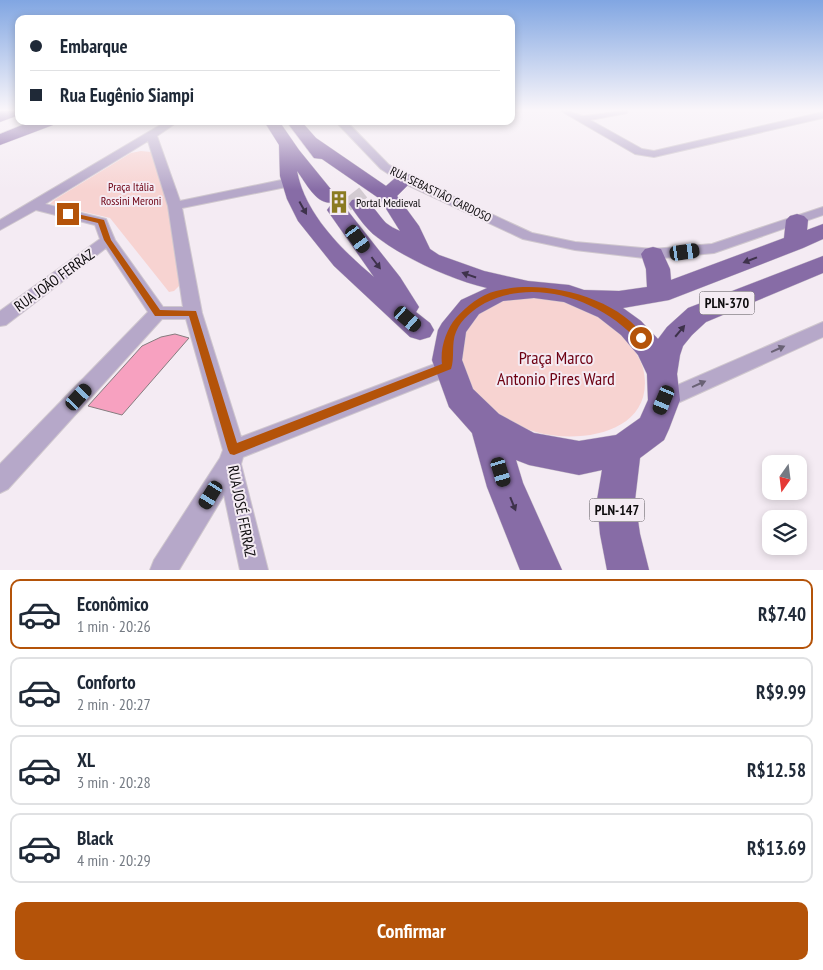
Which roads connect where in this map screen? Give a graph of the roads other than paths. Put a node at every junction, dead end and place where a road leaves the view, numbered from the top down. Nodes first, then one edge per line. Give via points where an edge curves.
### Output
1 (145, 138) edge
2 (152, 138) edge
3 (282, 138) edge
4 (307, 138) edge
5 (321, 138) edge
6 (356, 138) edge
7 (614, 138) edge
8 (727, 138) edge
9 (287, 145) junction
10 (344, 177) junction
11 (405, 179) junction
12 (291, 182) junction
13 (387, 195) junction
14 (341, 204) junction
15 (35, 206) junction
16 (175, 206) junction
17 (823, 211) edge
18 (0, 226) edge
19 (823, 231) edge
20 (796, 232) junction
21 (108, 240) junction
22 (420, 253) junction
23 (653, 254) junction
24 (823, 264) edge
25 (534, 289) junction
26 (660, 294) junction
27 (581, 298) junction
28 (158, 313) junction
29 (193, 313) junction
30 (0, 320) edge
31 (823, 329) edge
32 (420, 330) junction
33 (447, 363) junction
34 (663, 387) junction
35 (487, 425) junction
36 (623, 450) junction
37 (232, 457) junction
38 (0, 481) edge
39 (164, 570) edge
40 (254, 570) edge
41 (541, 570) edge
42 (628, 570) edge

1 - 15 street
2 - 16 street, RUA JOSÉ FERRAZ
3 - 9 main road
4 - 10 main road
5 - 10 main road
6 - 11 street, RUA SEBASTIÃO CARDOSO via 385,168
7 - 8 street via 646,154 665,153
9 - 12 main road
9 - 14 main road
10 - 13 main road
11 - 13 main road
11 - 23 street, RUA SEBASTIÃO CARDOSO via 528,236 592,249
12 - 16 street
12 -> 32 main road via 320,238
13 - 22 main road via 408,226
14 - 22 main road
14 -> 32 main road
15 - 18 street
15 - 21 street via 102,222
16 - 29 street, RUA JOSÉ FERRAZ
17 - 20 street, RUA SEBASTIÃO CARDOSO
19 - 20 main road, PLN-370
20 - 23 street, RUA SEBASTIÃO CARDOSO via 714,248
20 -> 26 main road, PLN-370
21 - 28 street
21 - 30 street, RUA JOÃO FERRAZ
25 -> 22 main road via 479,278
23 - 26 main road
34 -> 24 main road, PLN-370 via 664,353 685,324 697,315
25 - 27 main road, PLN-370
25 - 33 main road, PLN-370 via 498,293 470,307 452,330
26 - 27 main road, PLN-370 via 619,300
27 - 34 main road, PLN-370 via 607,310 631,328 650,349
28 - 29 street
28 - 38 street
29 - 37 street, RUA JOSÉ FERRAZ
34 -> 31 street
32 - 33 main road
33 - 35 main road, PLN-370 via 460,397
33 - 37 street
34 - 36 main road, PLN-370 via 652,429
35 - 36 main road, PLN-370 via 529,449 578,458
35 -> 41 main road via 506,487
36 - 42 main road, PLN-147 via 616,500
37 - 39 street
37 - 40 street, RUA JOSÉ FERRAZ

